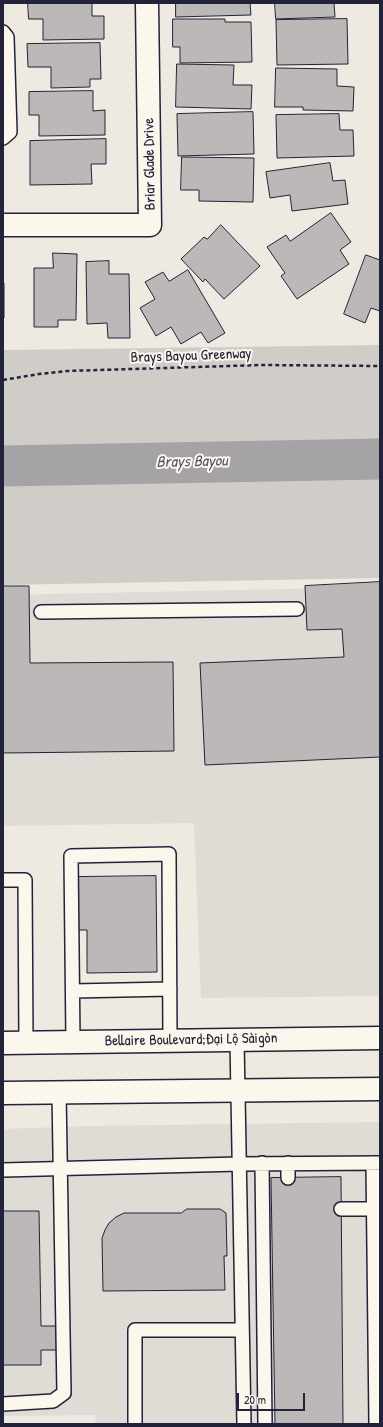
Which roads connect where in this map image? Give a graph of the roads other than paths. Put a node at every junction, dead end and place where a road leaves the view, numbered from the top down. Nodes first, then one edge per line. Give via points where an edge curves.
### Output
1 (147, 3) edge
2 (3, 32) edge
3 (3, 138) edge
4 (3, 225) edge
5 (297, 609) dead end
6 (41, 612) dead end
7 (3, 880) edge
8 (170, 989) junction
9 (72, 991) junction
10 (380, 1038) edge
11 (237, 1040) junction
12 (170, 1041) junction
13 (26, 1042) junction
14 (73, 1042) junction
15 (3, 1043) edge
16 (380, 1089) edge
17 (238, 1090) junction
18 (59, 1092) junction
19 (3, 1093) edge
20 (262, 1163) junction
21 (288, 1163) junction
22 (376, 1163) edge
23 (239, 1164) junction
24 (59, 1168) junction
25 (3, 1170) edge
26 (288, 1178) dead end
27 (341, 1209) dead end
28 (373, 1209) junction
29 (242, 1330) junction
30 (3, 1404) edge
31 (135, 1424) edge
32 (244, 1424) edge
33 (265, 1424) edge
34 (376, 1424) edge

1 - 4 main road, Briar Glade Drive via 150,225
2 - 3 lane via 7,37 10,132
5 - 6 lane
7 - 13 lane via 25,880
8 - 9 lane
8 - 9 lane via 168,854 71,856
8 - 12 lane
9 - 14 lane
10 - 11 main road, Bellaire Boulevard;Đại Lộ Sàigòn
11 - 12 main road, Bellaire Boulevard;Đại Lộ Sàigòn
11 - 17 lane
12 - 14 main road, Bellaire Boulevard;Đại Lộ Sàigòn
13 - 14 main road, Bellaire Boulevard;Đại Lộ Sàigòn
13 - 15 main road, Bellaire Boulevard;Đại Lộ Sàigòn
16 - 17 main road
17 - 18 main road
17 - 23 lane
18 - 19 main road
18 - 24 lane
20 - 21 lane
20 - 23 lane
20 - 33 lane
21 - 22 lane
21 - 26 lane
22 - 28 lane
23 - 24 lane
23 - 29 lane
24 - 25 lane
24 - 30 lane via 64,1393 53,1401
27 - 28 lane
28 - 34 lane
29 - 31 lane via 135,1330
29 - 32 lane

